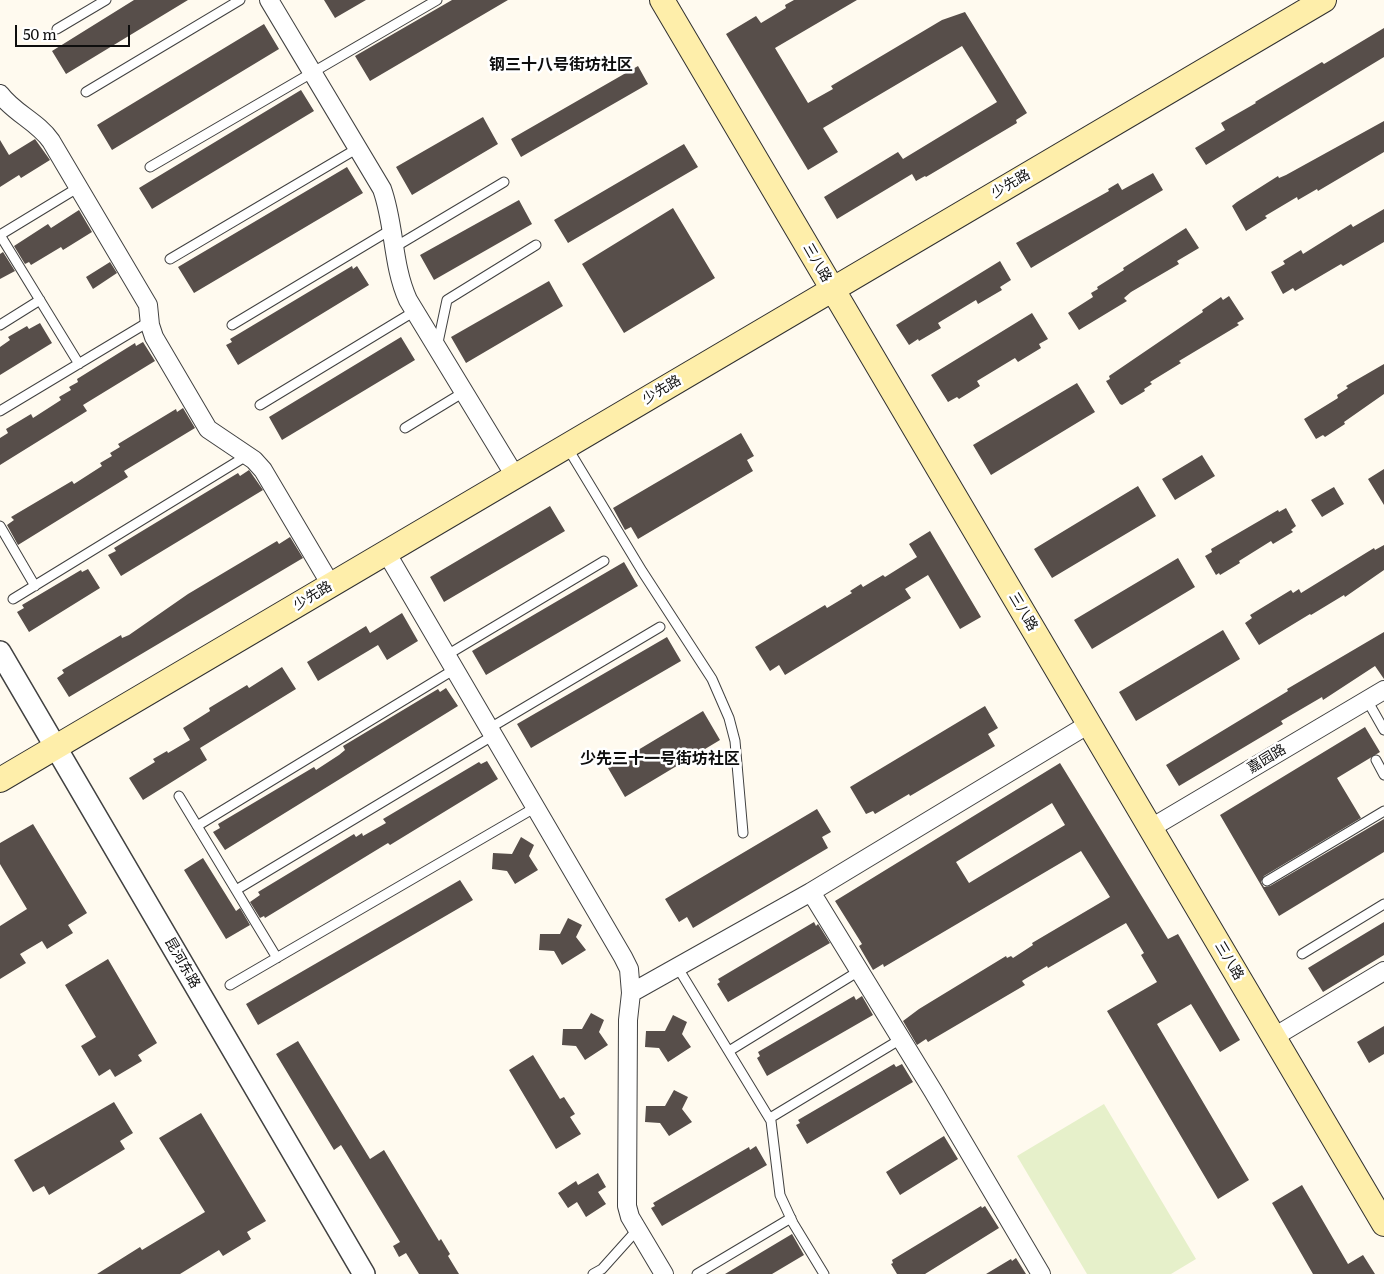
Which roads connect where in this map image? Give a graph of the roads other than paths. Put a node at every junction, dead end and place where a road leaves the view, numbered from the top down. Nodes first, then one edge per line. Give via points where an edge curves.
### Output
1 (106, 0) edge
2 (240, 0) edge
3 (269, 0) edge
4 (437, 0) edge
5 (662, 0) edge
6 (1324, 0) edge
7 (57, 29) dead end
8 (312, 72) junction
9 (86, 92) dead end
10 (0, 94) edge
11 (358, 148) junction
12 (150, 167) dead end
13 (504, 182) dead end
14 (79, 187) junction
15 (393, 229) junction
16 (0, 235) edge
17 (536, 245) dead end
18 (395, 247) junction
19 (170, 259) dead end
20 (832, 290) junction
21 (40, 300) junction
22 (415, 311) junction
23 (150, 321) junction
24 (0, 324) edge
25 (232, 325) dead end
26 (437, 348) junction
27 (79, 364) junction
28 (464, 392) junction
29 (260, 405) dead end
30 (0, 411) edge
31 (405, 428) dead end
32 (566, 446) junction
33 (248, 455) junction
34 (515, 476) junction
35 (0, 526) edge
36 (386, 552) junction
37 (604, 561) dead end
38 (331, 585) junction
39 (35, 586) junction
40 (13, 599) dead end
41 (660, 627) dead end
42 (0, 652) edge
43 (451, 662) junction
44 (1384, 690) edge
45 (1367, 700) junction
46 (1089, 724) junction
47 (1384, 730) edge
48 (492, 732) junction
49 (56, 747) junction
50 (1376, 760) dead end
51 (1384, 775) edge
52 (0, 780) edge
53 (179, 796) dead end
54 (536, 807) junction
55 (1384, 810) edge
56 (197, 826) junction
57 (1151, 828) junction
58 (743, 833) dead end
59 (1267, 881) dead end
60 (236, 890) junction
61 (811, 892) junction
62 (1384, 904) edge
63 (1302, 954) dead end
64 (277, 958) junction
65 (678, 968) junction
66 (859, 971) junction
67 (1384, 971) edge
68 (230, 985) dead end
69 (631, 993) junction
70 (1274, 1037) junction
71 (902, 1039) junction
72 (729, 1051) junction
73 (770, 1118) junction
74 (791, 1218) junction
75 (1384, 1224) edge
76 (638, 1230) junction
77 (364, 1274) edge
78 (593, 1274) edge
79 (664, 1274) edge
80 (697, 1274) edge
81 (824, 1274) edge
82 (1041, 1274) edge

1 - 7 lane
2 - 9 lane
3 - 8 street
4 - 8 lane
5 - 20 main road, 三八路
6 - 20 main road, 少先路
8 - 11 street
8 - 12 lane
10 - 14 street via 44,131
11 - 15 street via 382,188
11 - 19 lane
13 - 18 lane
14 - 16 lane
14 - 23 street via 148,305
15 - 18 street
15 - 25 lane
16 - 21 lane
17 - 26 lane via 447,300
18 - 22 street via 402,287
20 - 32 main road, 少先路
20 - 46 main road, 三八路
21 - 24 lane
21 - 27 lane
22 - 26 street
22 - 29 lane
23 - 27 lane
23 - 33 street via 154,337 208,429
26 - 28 street
27 - 30 lane
28 - 31 lane
28 - 34 street
32 - 34 main road, 少先路
32 - 58 lane via 715,686 735,740
33 - 38 street via 263,470
33 - 39 lane
34 - 36 main road, 少先路
35 - 39 lane
36 - 38 main road, 少先路
36 - 43 street
37 - 43 lane
38 - 49 main road, 少先路
39 - 40 lane
41 - 48 lane
42 - 49 street, 昆河东路
43 - 48 street
43 - 56 lane
44 - 45 street, 嘉园路
45 - 47 lane
45 - 57 street, 嘉园路
46 - 57 main road, 三八路
46 - 61 street
48 - 54 street
48 - 60 lane
49 - 52 main road, 少先路
49 - 77 street, 昆河东路
50 - 51 lane
53 - 56 lane
54 - 64 lane
54 - 69 street via 623,957 631,978
55 - 59 lane
56 - 60 lane
57 - 70 main road, 三八路
60 - 64 lane
61 - 65 street
61 - 66 street
62 - 63 lane
64 - 68 lane
65 - 69 street
65 - 72 lane
66 - 71 street
66 - 72 lane
67 - 70 street
69 - 76 street via 626,1193 630,1217
70 - 75 main road, 三八路
71 - 73 lane
71 - 82 street
72 - 73 lane
73 - 74 lane via 780,1195
74 - 80 lane
74 - 81 lane
76 - 78 lane via 602,1269
76 - 79 street

